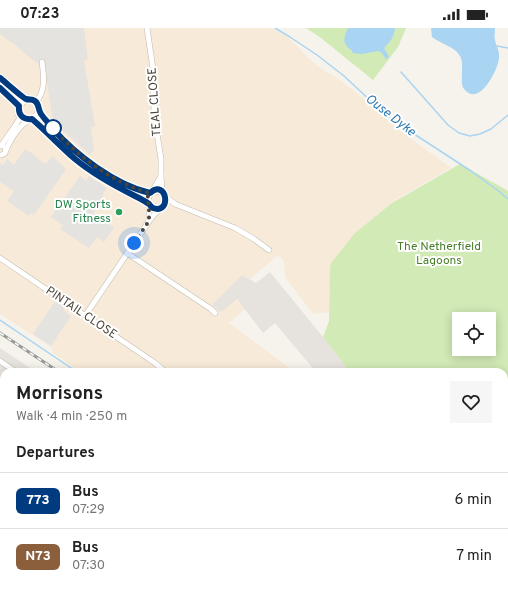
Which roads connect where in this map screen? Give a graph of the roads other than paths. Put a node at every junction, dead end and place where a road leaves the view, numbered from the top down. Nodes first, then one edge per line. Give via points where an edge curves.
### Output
1 (147, 28) edge
2 (42, 62) dead end
3 (0, 78) edge
4 (0, 88) edge
5 (26, 99) junction
6 (36, 102) junction
7 (19, 106) junction
8 (39, 111) junction
9 (21, 116) junction
10 (30, 120) junction
11 (1, 146) edge
12 (6, 150) junction
13 (0, 156) edge
14 (161, 176) junction
15 (151, 192) junction
16 (164, 194) junction
17 (149, 204) junction
18 (175, 204) junction
19 (161, 207) junction
20 (149, 221) junction
21 (269, 250) dead end
22 (128, 253) junction
23 (0, 258) edge
24 (216, 313) dead end
25 (85, 316) junction
26 (0, 361) edge
27 (10, 368) edge
28 (161, 368) edge

1 - 14 street, TEAL CLOSE
2 - 6 street via 43,88
3 - 5 street
4 - 7 street
5 - 6 street
5 - 7 street
6 - 8 street
7 - 9 street
8 - 10 street via 38,115
8 - 15 street via 59,135 88,161 137,190
9 - 10 street
9 - 11 street
10 - 12 street via 23,123
10 - 17 street via 76,160 115,186
11 - 12 street
12 - 13 street via 5,154
14 - 15 street
14 - 16 street, TEAL CLOSE
15 - 16 street via 158,190
15 - 17 street via 147,200
16 - 18 street
16 - 19 street via 165,203
17 - 19 street via 155,208
17 - 20 street
18 - 19 street
18 - 21 street via 235,228
19 - 20 street
20 - 22 street
22 - 24 street
22 - 25 street
23 - 25 street, PINTAIL CLOSE
25 - 28 street, PINTAIL CLOSE
26 - 27 street

